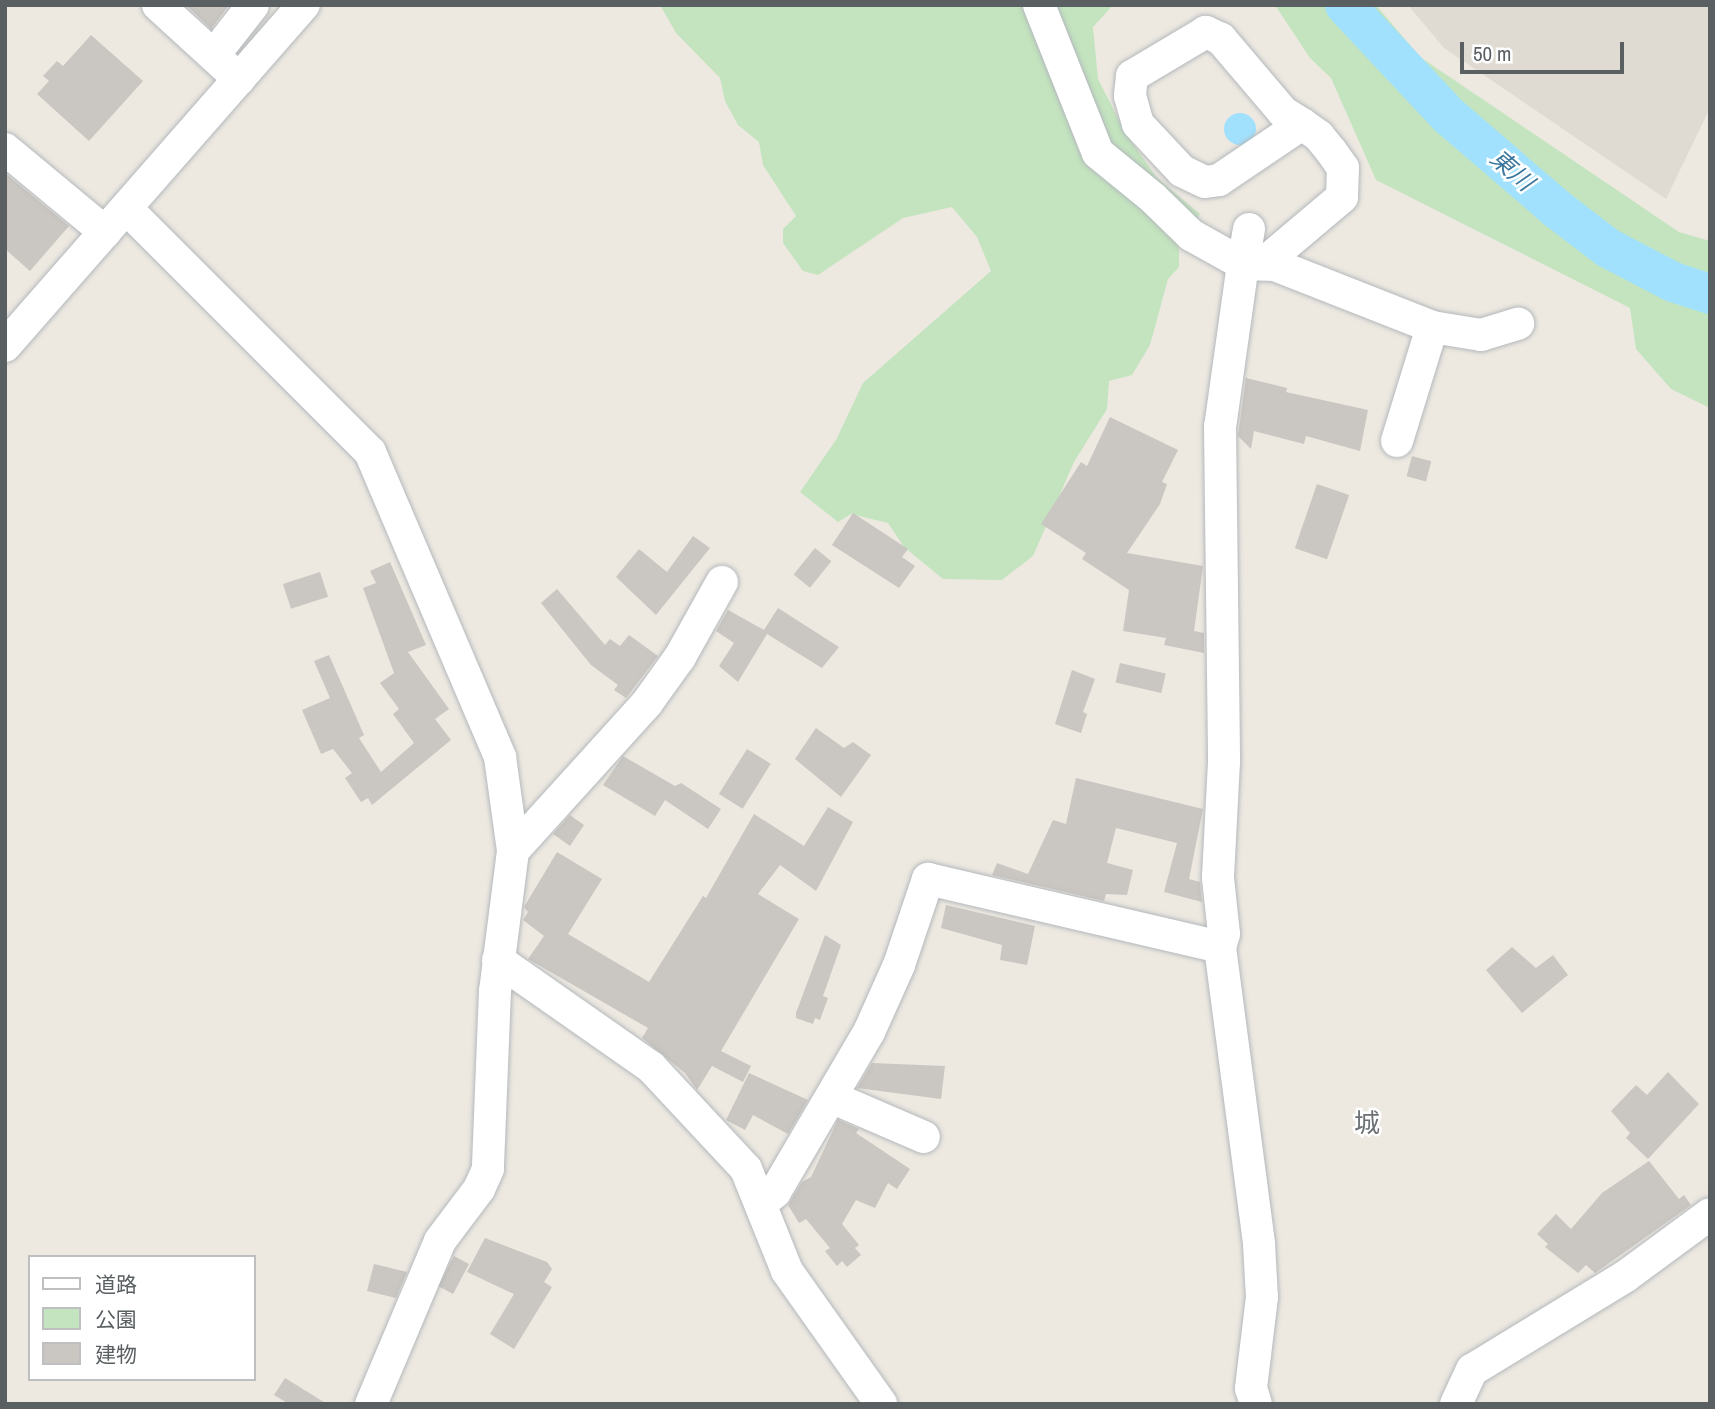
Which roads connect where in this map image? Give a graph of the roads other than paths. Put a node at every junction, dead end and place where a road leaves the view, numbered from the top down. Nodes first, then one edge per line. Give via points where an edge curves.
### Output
1 (158, 5) edge
2 (253, 5) edge
3 (304, 5) edge
4 (1039, 5) edge
5 (214, 55) junction
6 (239, 79) junction
7 (1302, 124) junction
8 (5, 149) edge
9 (126, 208) junction
10 (1249, 229) dead end
11 (105, 232) junction
12 (1253, 263) junction
13 (1518, 324) dead end
14 (1432, 327) junction
15 (5, 346) edge
16 (1397, 441) dead end
17 (722, 582) dead end
18 (513, 851) junction
19 (1220, 947) junction
20 (498, 960) junction
21 (831, 1097) junction
22 (924, 1138) dead end
23 (762, 1203) junction
24 (1710, 1214) edge
25 (371, 1404) edge
26 (881, 1404) edge
27 (1256, 1404) edge
28 (1456, 1404) edge

1 - 5 street
2 - 5 street
3 - 6 street
4 - 12 street via 1098,153 1146,191 1191,236
5 - 6 street
6 - 9 street
7 - 7 street via 1283,112 1221,39 1206,32 1132,76 1130,96 1138,124 1182,171 1205,183 1219,180
7 - 12 street via 1343,168 1346,185 1342,197
8 - 11 street
9 - 11 street
9 - 18 street via 370,452 500,757
10 - 12 street
11 - 15 street
12 - 14 street
12 - 19 street via 1220,427 1224,734 1218,878 1224,934
13 - 14 street via 1481,335
14 - 16 street
17 - 18 street via 680,657 647,703
18 - 20 street
19 - 21 street via 928,879 894,976 869,1032
19 - 27 street via 1259,1244 1262,1297 1251,1388
20 - 23 street via 651,1068 746,1169
20 - 25 street via 488,1169 479,1189 440,1241
21 - 22 street
21 - 23 street via 775,1192
23 - 26 street via 787,1271
24 - 28 street via 1626,1276 1472,1370

